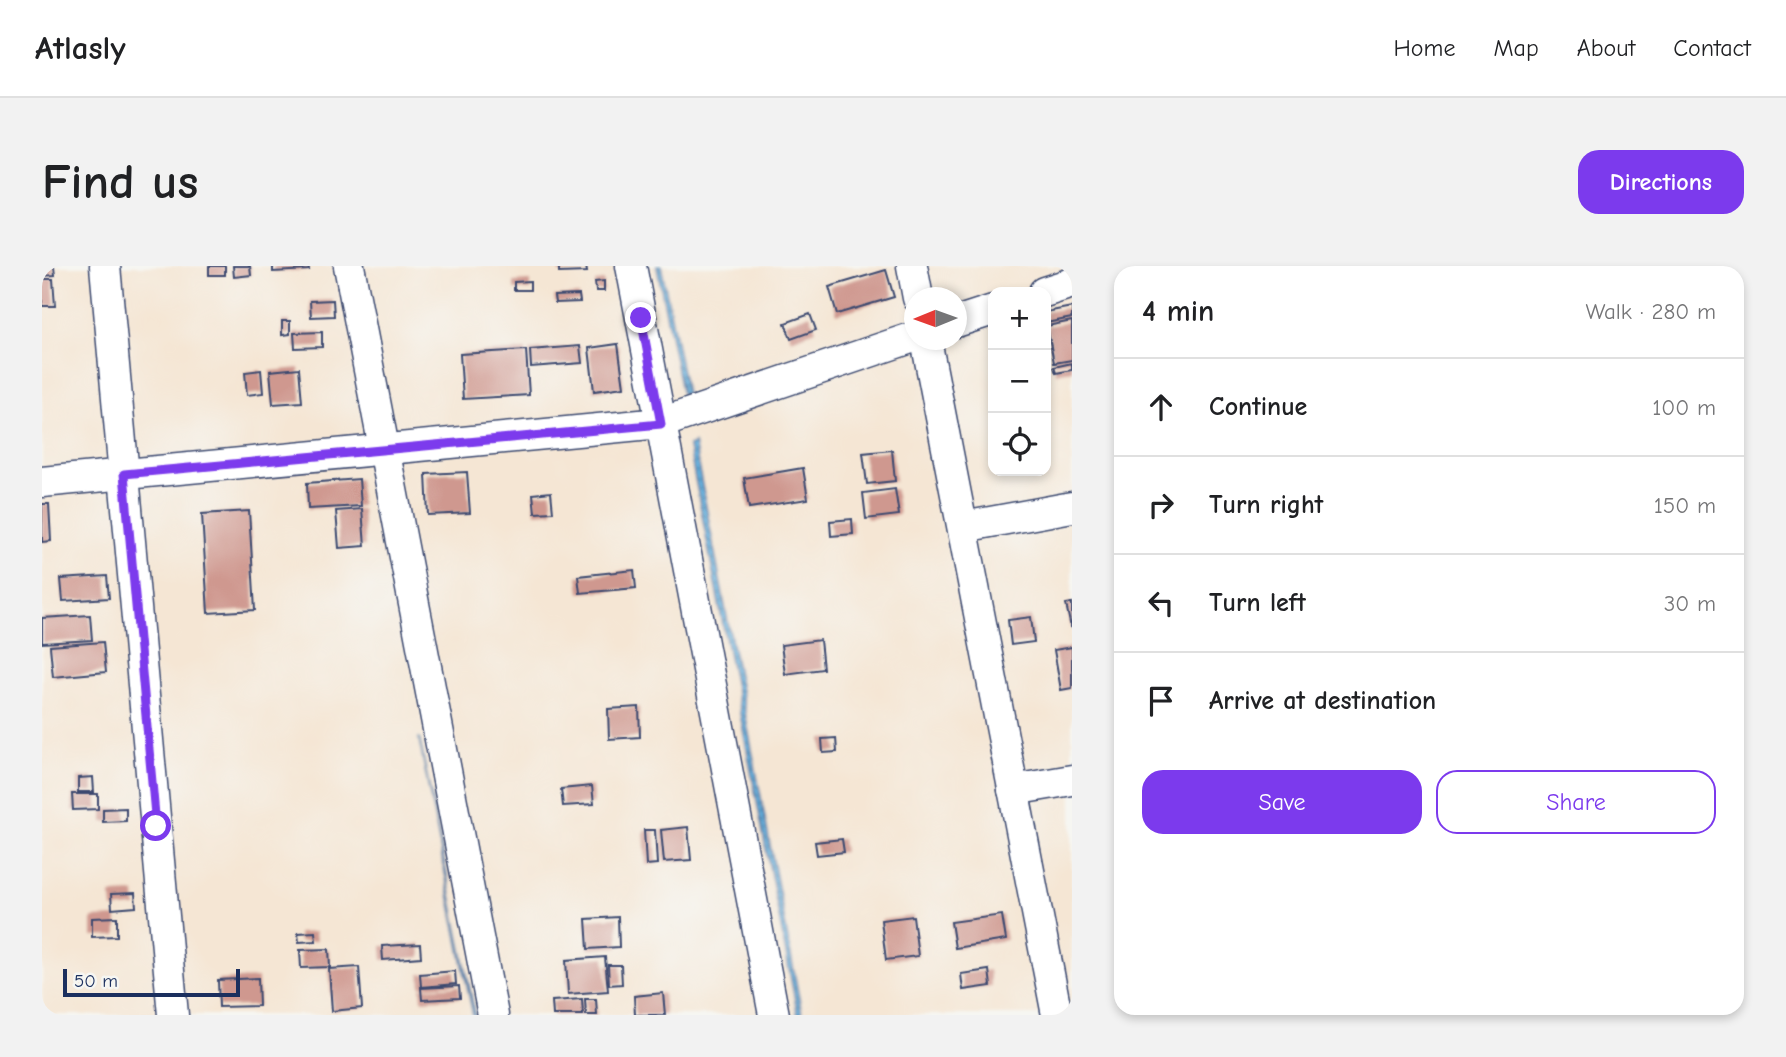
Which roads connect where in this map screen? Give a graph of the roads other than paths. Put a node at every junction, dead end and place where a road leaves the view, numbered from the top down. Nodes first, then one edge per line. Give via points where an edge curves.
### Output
1 (105, 266) edge
2 (349, 266) edge
3 (631, 266) edge
4 (912, 266) edge
5 (1072, 283) edge
6 (916, 287) edge
7 (1051, 290) edge
8 (988, 312) edge
9 (967, 319) edge
10 (904, 341) edge
11 (928, 350) edge
12 (661, 424) junction
13 (384, 451) junction
14 (124, 474) junction
15 (42, 482) edge
16 (1072, 507) edge
17 (963, 527) junction
18 (1072, 780) edge
19 (1013, 790) junction
20 (173, 1015) edge
21 (493, 1015) edge
22 (774, 1015) edge
23 (1057, 1015) edge

1 - 14 street
2 - 13 street
3 - 12 street
4 - 6 street
5 - 7 street
8 - 9 street
10 - 12 street
11 - 17 street
12 - 13 street
12 - 22 street
13 - 14 street
13 - 21 street
14 - 15 street
14 - 20 street
16 - 17 street
17 - 19 street
18 - 19 street
19 - 23 street

